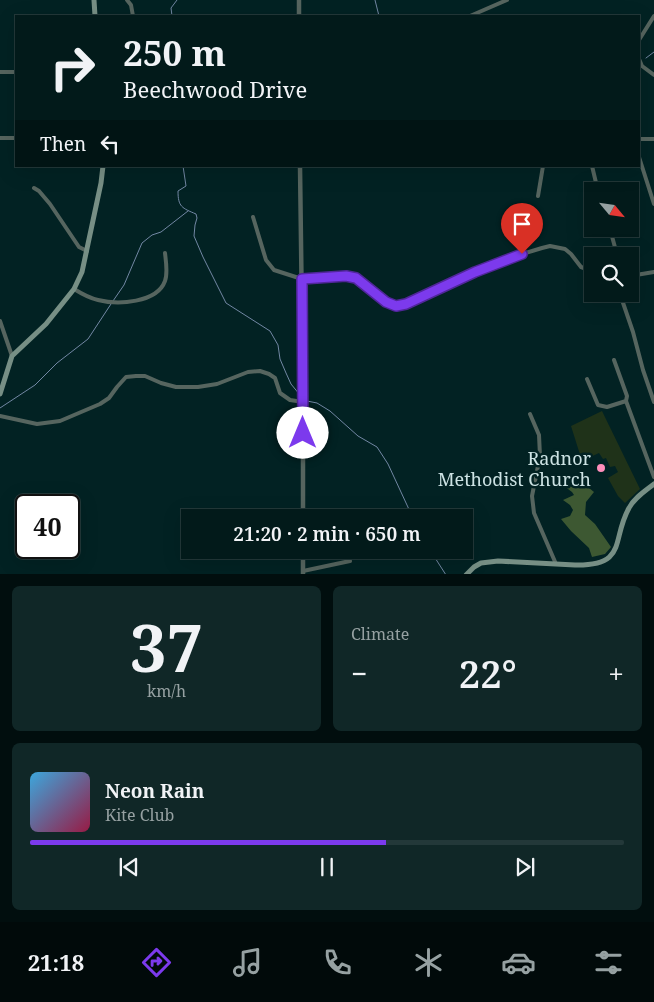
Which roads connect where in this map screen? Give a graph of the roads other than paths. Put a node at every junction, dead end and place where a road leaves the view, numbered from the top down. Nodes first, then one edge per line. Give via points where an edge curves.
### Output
1 (94, 0) edge
2 (127, 0) edge
3 (299, 0) edge
4 (507, 0) edge
5 (95, 15) edge
6 (134, 15) edge
7 (299, 15) edge
8 (472, 15) edge
9 (654, 16) edge
10 (640, 40) edge
11 (640, 61) edge
12 (0, 72) edge
13 (15, 72) edge
14 (654, 75) edge
15 (0, 138) edge
16 (15, 138) edge
17 (640, 139) edge
18 (654, 139) edge
19 (640, 160) edge
20 (103, 167) edge
21 (300, 167) edge
22 (543, 167) edge
23 (592, 167) edge
24 (596, 182) edge
25 (34, 188) dead end
26 (538, 196) dead end
27 (654, 204) edge
28 (253, 217) dead end
29 (87, 251) junction
30 (165, 253) dead end
31 (584, 268) edge
32 (654, 272) edge
33 (639, 274) edge
34 (302, 279) junction
35 (74, 289) junction
36 (623, 302) edge
37 (0, 321) edge
38 (12, 356) junction
39 (614, 360) dead end
40 (587, 379) dead end
41 (0, 394) edge
42 (626, 401) junction
43 (303, 402) junction
44 (654, 402) edge
45 (530, 414) dead end
46 (0, 416) edge
47 (654, 477) edge
48 (654, 484) edge
49 (303, 509) edge
50 (303, 559) edge
51 (350, 560) dead end
52 (556, 564) junction
53 (303, 573) edge
54 (466, 574) edge

1 - 5 main road
2 - 6 street
3 - 7 street
4 - 8 street
9 - 10 street
11 - 14 street
12 - 13 street
15 - 16 street
17 - 18 street
19 - 27 street
20 - 29 main road
21 - 34 street
22 - 26 street
23 - 24 street
25 - 29 street via 50,204 79,247
28 - 34 street via 266,260 274,270
29 - 35 main road
30 - 35 street via 165,280 152,296 140,300 100,301
31 - 34 street via 565,249 550,246 510,258 396,306 356,278
32 - 33 street
34 - 43 street
35 - 38 main road via 46,324
36 - 44 street
37 - 38 street
38 - 41 main road
39 - 42 street
40 - 42 street via 598,405 607,407
42 - 47 street
43 - 46 street via 290,400 280,393 275,378 260,371 198,387 176,387 136,376 126,377 100,404 60,421 37,424
43 - 49 street
45 - 52 street via 538,435 540,456 532,496 534,513
48 - 52 main road via 628,509 616,550 610,557 593,564
50 - 53 street
51 - 53 street
52 - 54 main road via 487,562

